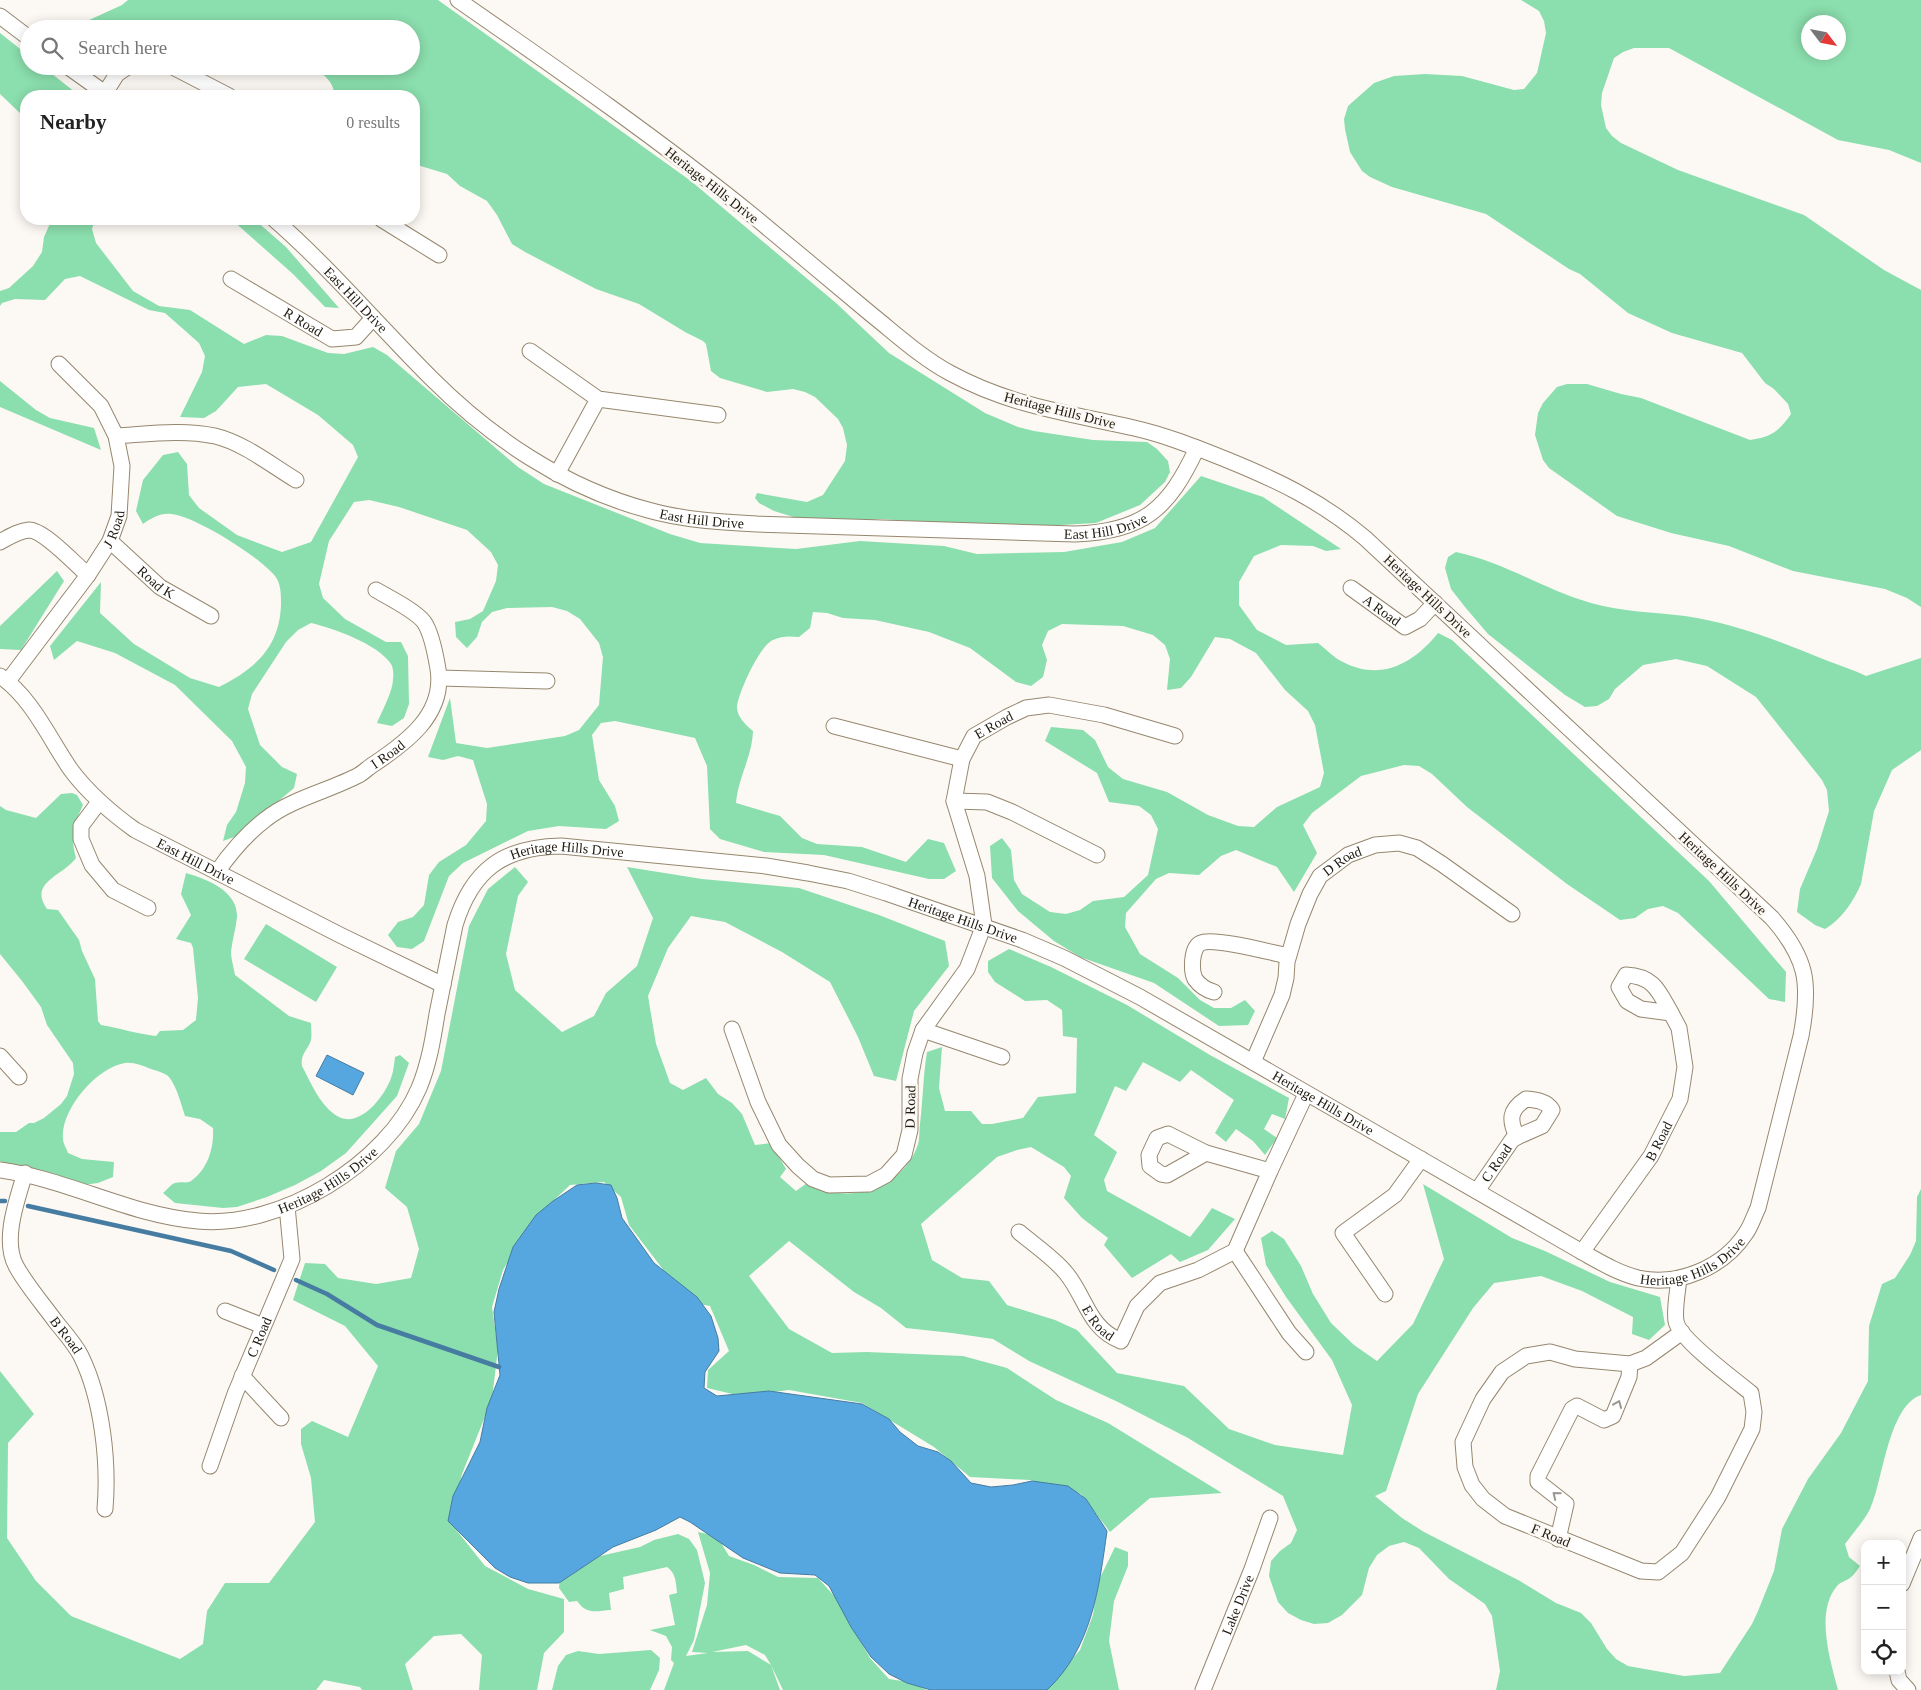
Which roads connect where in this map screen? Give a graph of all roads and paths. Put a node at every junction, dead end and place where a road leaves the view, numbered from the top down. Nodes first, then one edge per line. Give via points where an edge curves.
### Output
1 (458, 0) edge
2 (0, 16) edge
3 (20, 31) edge
4 (79, 75) edge
5 (117, 75) edge
6 (188, 75) edge
7 (100, 90) edge
8 (109, 90) edge
9 (217, 90) edge
10 (284, 225) edge
11 (391, 225) edge
12 (439, 255) dead end
13 (231, 279) dead end
14 (373, 318) junction
15 (530, 351) dead end
16 (59, 364) dead end
17 (598, 399) junction
18 (718, 415) dead end
19 (116, 436) junction
20 (1197, 448) junction
21 (557, 474) junction
22 (296, 480) dead end
23 (110, 541) junction
24 (0, 542) edge
25 (88, 575) junction
26 (1351, 588) dead end
27 (376, 590) dead end
28 (1435, 603) junction
29 (211, 616) dead end
30 (4, 678) edge
31 (440, 678) junction
32 (547, 681) dead end
33 (834, 726) dead end
34 (1175, 736) dead end
35 (962, 759) junction
36 (954, 801) junction
37 (99, 802) junction
38 (1097, 855) dead end
39 (217, 872) junction
40 (148, 908) dead end
41 (1512, 914) dead end
42 (984, 926) junction
43 (1288, 956) junction
44 (443, 985) junction
45 (1214, 992) dead end
46 (1671, 1013) dead end
47 (732, 1029) dead end
48 (924, 1030) junction
49 (0, 1056) edge
50 (1002, 1057) dead end
51 (1253, 1062) junction
52 (19, 1078) dead end
53 (1306, 1094) junction
54 (1518, 1137) dead end
55 (1206, 1153) dead end
56 (1421, 1158) junction
57 (0, 1170) edge
58 (1270, 1171) junction
59 (25, 1173) junction
60 (1477, 1191) junction
61 (287, 1206) junction
62 (1018, 1232) dead end
63 (1236, 1251) junction
64 (1582, 1252) junction
65 (1679, 1278) junction
66 (1385, 1294) dead end
67 (225, 1311) dead end
68 (263, 1326) junction
69 (1682, 1332) junction
70 (1306, 1352) dead end
71 (1630, 1364) junction
72 (242, 1376) junction
73 (281, 1418) dead end
74 (210, 1466) dead end
75 (105, 1509) dead end
76 (1270, 1518) dead end
77 (1921, 1538) edge
78 (1558, 1539) junction
79 (1906, 1574) edge
80 (1898, 1675) edge
81 (1203, 1690) edge
82 (1908, 1690) edge

1 - 20 street, Heritage Hills Drive via 705,178 945,371 977,388 1012,400 1136,428
2 - 3 street
4 - 7 street
5 - 8 street
6 - 9 street
10 - 14 street, East Hill Drive
11 - 12 street
13 - 14 street, R Road via 332,339 356,336
14 - 21 street, East Hill Drive via 460,404
15 - 17 street
16 - 19 street, J Road via 101,406
17 - 18 street
17 - 21 street
19 - 22 street via 163,433 217,437 247,450
19 - 23 street, J Road via 122,466 119,516
20 - 21 street, East Hill Drive via 1164,503 1144,518 1101,533 718,522 681,518 586,489
20 - 28 street, Heritage Hills Drive via 1269,477 1321,504 1365,538
23 - 25 street, J Road
23 - 29 street, Road K via 160,587
24 - 25 street via 18,532 31,530 42,535
25 - 30 street, J Road
26 - 28 street, A Road via 1406,627 1420,619
27 - 31 street, I Road via 424,622
28 - 65 street, Heritage Hills Drive via 1772,918 1788,936 1801,960 1806,984 1804,1018 1758,1208 1747,1232 1733,1250 1715,1264
30 - 37 street, East Hill Drive via 22,695 76,776
31 - 32 street
31 - 39 street, I Road via 430,714 409,740 359,775 267,818 232,850
33 - 35 street
34 - 35 street, E Road via 1104,715 1049,705 1026,708 980,732 974,736
35 - 36 street, E Road
36 - 38 street via 986,802
36 - 42 street, E Road via 977,876
37 - 39 street, East Hill Drive via 135,830
37 - 40 street via 81,826 81,840 92,865 113,890
39 - 44 street, East Hill Drive
41 - 43 street, D Road via 1417,848 1399,843 1375,845 1348,855 1320,876 1298,924
42 - 44 street, Heritage Hills Drive via 886,893 808,873 597,848 542,846 502,859 471,887 461,904
42 - 48 street, D Road via 967,969
42 - 51 street, Heritage Hills Drive via 1102,977
43 - 45 street via 1202,942 1194,953 1193,973 1200,984
43 - 51 street, D Road via 1282,995
44 - 61 street, Heritage Hills Drive via 427,1063 405,1113 369,1155 346,1174
46 - 64 street, B Road via 1679,1028 1685,1067 1680,1099 1652,1156
47 - 48 street, D Road via 758,1102 779,1145 813,1179 829,1185 869,1184 886,1176 904,1155 910,1130 910,1079
48 - 50 street
49 - 52 street
51 - 53 street, Heritage Hills Drive
53 - 56 street, Heritage Hills Drive
53 - 58 street
54 - 60 street, C Road via 1512,1140
55 - 58 street
56 - 60 street, Heritage Hills Drive
56 - 66 street via 1396,1195 1343,1234
57 - 59 street, Heritage Hills Drive
58 - 63 street
59 - 61 street, Heritage Hills Drive via 123,1204 198,1221 244,1219
59 - 75 street, B Road via 10,1235 15,1264 84,1364 100,1420 107,1488
60 - 64 street, Heritage Hills Drive
61 - 68 street, C Road via 292,1259
62 - 63 street, E Road via 1060,1266 1094,1322 1121,1341 1137,1306 1160,1283 1198,1270
63 - 70 street via 1289,1333
64 - 65 street, Heritage Hills Drive via 1638,1278
65 - 69 street via 1676,1322
67 - 68 street
68 - 72 street, C Road
69 - 71 street via 1646,1358
69 - 78 street, F Road via 1720,1369 1751,1393 1752,1429 1718,1496 1682,1554 1658,1572 1641,1571
78 -> 71 street via 1566,1504 1538,1482 1538,1476 1572,1409 1577,1406 1604,1420 1613,1416 1629,1377
71 - 78 street, F Road via 1576,1359 1550,1352 1526,1356 1502,1372 1483,1399 1463,1442 1465,1467 1472,1485 1483,1499 1505,1516
72 - 73 street
72 - 74 street, C Road
76 - 81 street, Lake Drive
77 - 79 street
80 - 82 street

